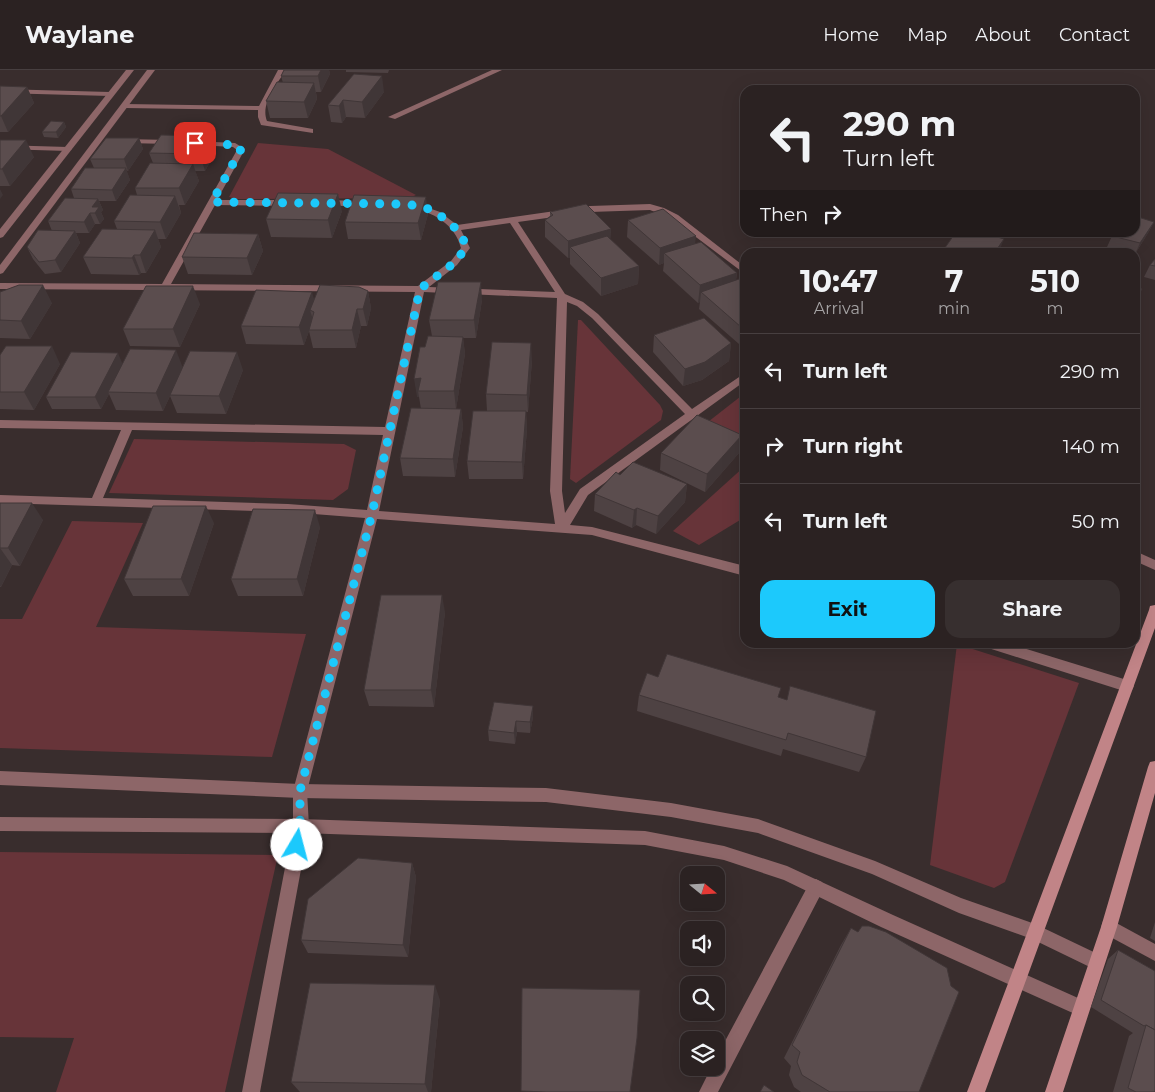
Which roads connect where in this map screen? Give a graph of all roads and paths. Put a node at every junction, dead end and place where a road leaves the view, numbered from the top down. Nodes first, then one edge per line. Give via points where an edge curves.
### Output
1 (130, 70) edge
2 (151, 70) edge
3 (282, 70) edge
4 (498, 70) edge
5 (0, 91) edge
6 (110, 94) junction
7 (125, 106) junction
8 (261, 108) junction
9 (392, 117) dead end
10 (310, 131) dead end
11 (98, 140) junction
12 (108, 140) edge
13 (117, 140) edge
14 (0, 148) edge
15 (68, 149) junction
16 (212, 202) junction
17 (380, 204) edge
18 (400, 204) edge
19 (512, 219) junction
20 (454, 228) junction
21 (0, 235) edge
22 (740, 267) edge
23 (0, 271) edge
24 (0, 286) edge
25 (166, 287) junction
26 (420, 289) junction
27 (562, 296) junction
28 (740, 380) edge
29 (691, 414) junction
30 (0, 424) edge
31 (128, 427) junction
32 (389, 431) junction
33 (0, 498) edge
34 (96, 502) junction
35 (372, 514) junction
36 (562, 528) junction
37 (1140, 558) edge
38 (1155, 565) edge
39 (740, 570) edge
40 (1155, 610) edge
41 (1004, 648) edge
42 (1127, 686) junction
43 (1155, 767) edge
44 (0, 778) edge
45 (300, 791) junction
46 (0, 824) edge
47 (300, 826) junction
48 (816, 887) junction
49 (1109, 927) junction
50 (1035, 932) junction
51 (1155, 953) edge
52 (1096, 962) junction
53 (1018, 978) junction
54 (1081, 1008) junction
55 (251, 1092) edge
56 (708, 1092) edge
57 (976, 1092) edge
58 (1054, 1092) edge

1 - 6 street
2 - 7 street
3 - 8 street
4 - 9 street
5 - 6 street
6 - 15 street
7 - 8 street
7 - 11 street
8 - 10 street via 264,123
11 - 12 street
11 - 23 street
13 - 16 street via 235,145 241,149
14 - 15 street
15 - 21 street
16 - 17 street
16 - 25 street
18 - 20 street via 423,206 446,219
19 - 20 street
19 - 22 street via 590,209 650,207 682,222
19 - 27 street
20 - 26 street via 465,241 466,248 454,263
24 - 25 street
25 - 26 street
26 - 27 street via 537,292
26 - 32 street
27 - 29 street via 595,316
27 - 36 street via 556,491
28 - 29 street
29 - 36 street via 584,492
30 - 31 street
31 - 32 street
31 - 34 street
32 - 35 street
33 - 34 street
34 - 35 street
35 - 36 street
35 - 45 street
36 - 39 street via 592,530
37 - 38 street
40 - 42 main road
41 - 42 street
42 - 50 main road
43 - 49 main road
44 - 45 street
45 - 47 street
45 - 50 street via 546,795 671,810 749,824 875,868 959,905
46 - 47 street
47 - 48 street via 645,838 724,853 786,873
47 - 55 street
48 - 53 street
48 - 56 street
49 - 51 street
49 - 52 main road
50 - 52 street
50 - 53 main road
52 - 54 main road
53 - 54 street
53 - 57 main road
54 - 58 main road

